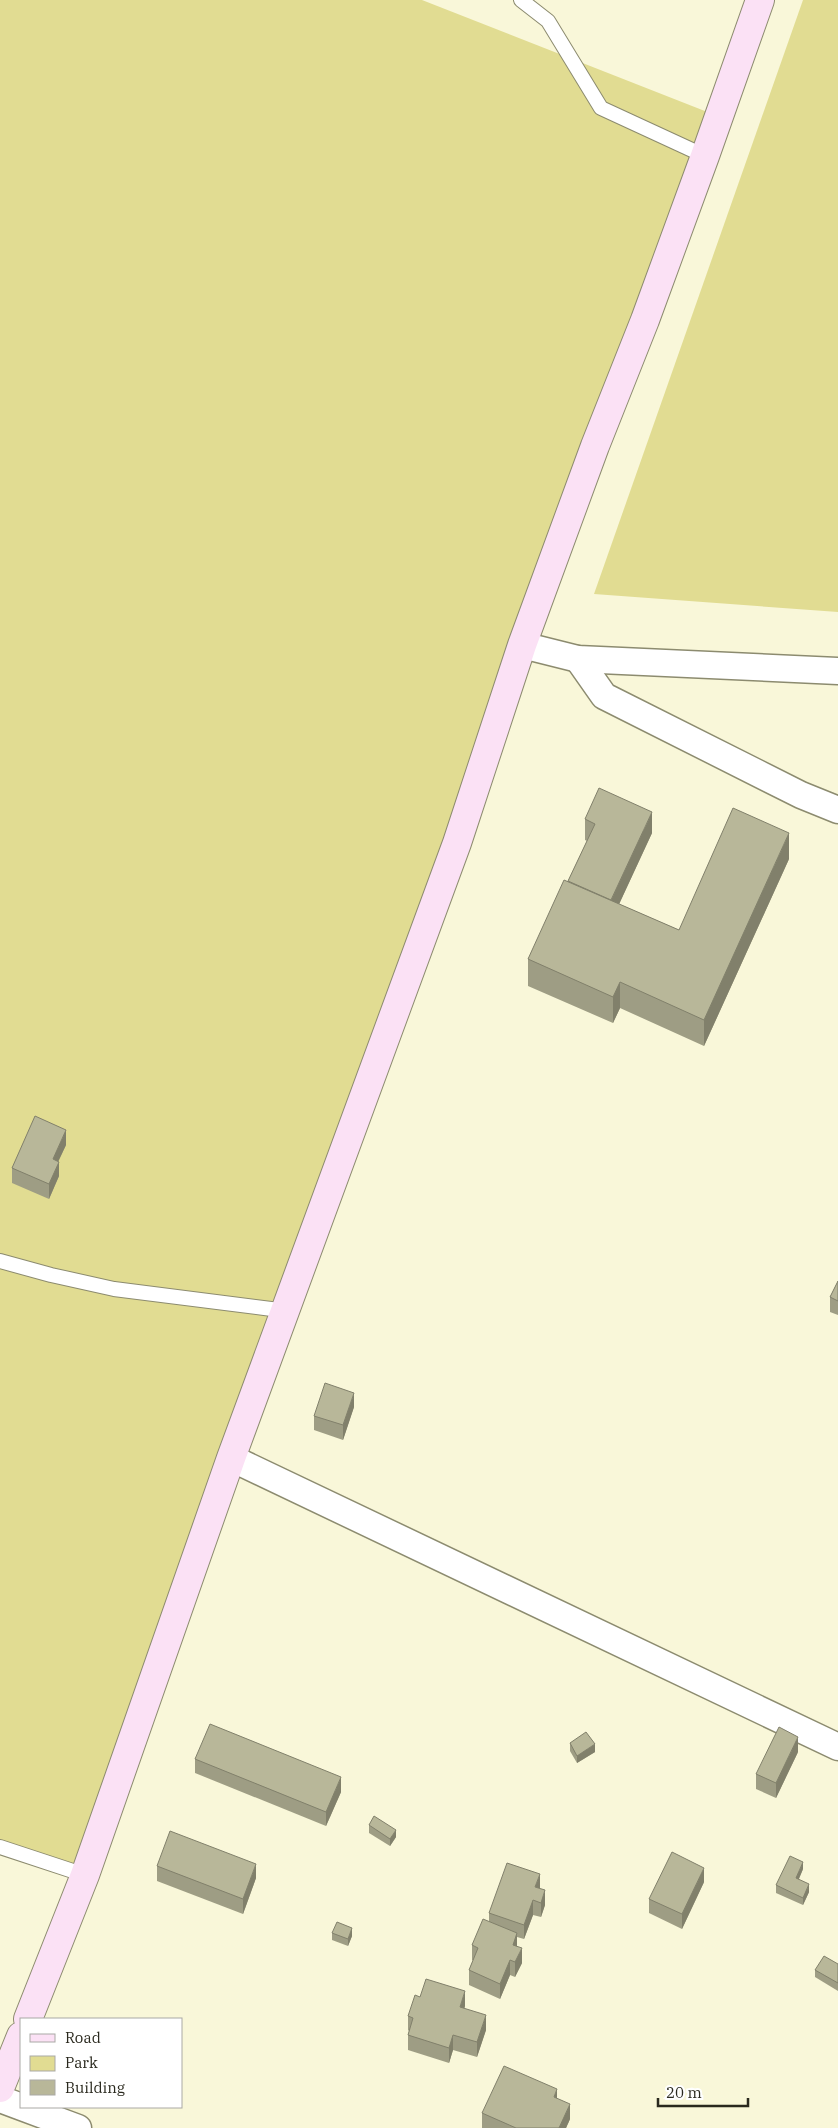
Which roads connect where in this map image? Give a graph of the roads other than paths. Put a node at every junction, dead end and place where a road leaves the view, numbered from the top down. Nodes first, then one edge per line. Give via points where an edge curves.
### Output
1 (521, 0) edge
2 (760, 0) edge
3 (706, 156) junction
4 (522, 645) junction
5 (578, 659) junction
6 (838, 671) edge
7 (838, 810) edge
8 (0, 1260) edge
9 (287, 1311) junction
10 (231, 1458) junction
11 (838, 1747) edge
12 (0, 1847) edge
13 (85, 1875) junction
14 (28, 2018) edge
15 (20, 2038) edge
16 (0, 2088) edge
17 (0, 2099) edge
18 (20, 2106) edge
19 (24, 2108) edge
20 (78, 2128) edge

1 - 3 lane via 548,21 600,108
2 - 3 main road
3 - 4 main road
4 - 5 street
4 - 9 main road via 457,843
5 - 6 street
5 - 7 street via 604,696
8 - 9 lane via 114,1289
9 - 10 main road
10 - 11 street
10 - 13 main road
12 - 13 lane
13 - 14 main road
15 - 16 main road
17 - 18 street
19 - 20 street

